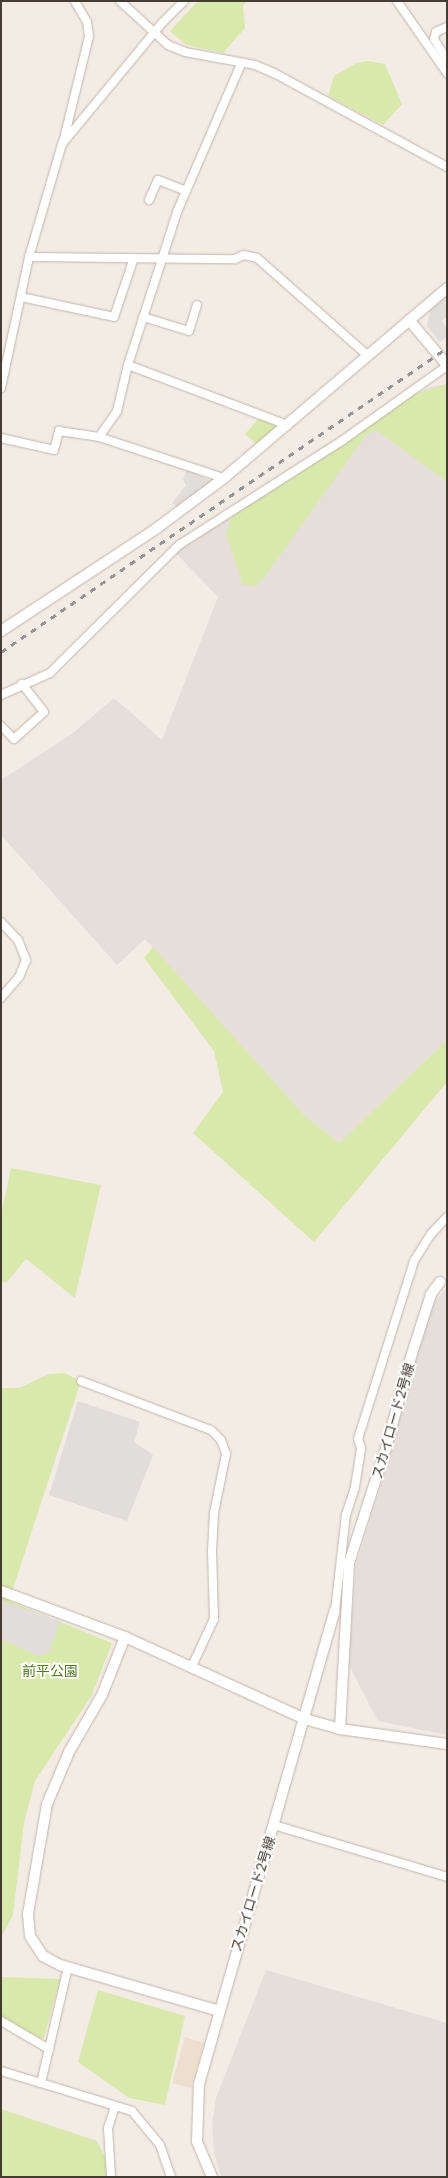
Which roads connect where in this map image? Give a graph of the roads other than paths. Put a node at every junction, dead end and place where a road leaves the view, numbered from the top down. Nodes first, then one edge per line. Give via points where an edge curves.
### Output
1 (75, 1) edge
2 (120, 1) edge
3 (184, 1) edge
4 (397, 1) edge
5 (447, 27) edge
6 (154, 35) junction
7 (447, 60) edge
8 (241, 64) junction
9 (447, 73) edge
10 (62, 144) junction
11 (447, 167) edge
12 (186, 191) junction
13 (149, 200) dead end
14 (30, 258) junction
15 (134, 258) junction
16 (162, 258) junction
17 (447, 288) edge
18 (21, 297) junction
19 (197, 305) dead end
20 (143, 317) junction
21 (409, 320) junction
22 (367, 355) junction
23 (128, 365) junction
24 (447, 365) edge
25 (1, 388) edge
26 (288, 424) junction
27 (99, 437) junction
28 (1, 438) edge
29 (224, 478) junction
30 (5, 628) edge
31 (22, 684) junction
32 (1, 695) edge
33 (1, 726) edge
34 (1, 922) edge
35 (1, 998) edge
36 (447, 1217) edge
37 (440, 1282) dead end
38 (81, 1381) dead end
39 (1, 1591) edge
40 (335, 1611) joint
41 (125, 1637) junction
42 (191, 1668) junction
43 (305, 1720) junction
44 (340, 1729) junction
45 (447, 1744) edge
46 (274, 1825) junction
47 (447, 1877) edge
48 (68, 1967) junction
49 (219, 2011) junction
50 (1, 2021) edge
51 (49, 2049) junction
52 (1, 2071) edge
53 (41, 2083) junction
54 (115, 2106) junction
55 (111, 2177) edge
56 (171, 2177) edge
57 (212, 2177) edge

1 - 10 street via 87,22 89,36
2 - 6 street
3 - 6 street
4 - 9 street
5 - 7 street via 436,32 434,39
6 - 8 street via 185,52
6 - 10 street
8 - 11 street via 255,65 274,73
8 - 12 street
10 - 14 street
12 - 13 street via 158,180
12 - 16 street
14 - 15 street
14 - 18 street
15 - 16 street
15 - 18 street via 114,317
16 - 20 street
16 - 22 street via 235,259 244,255 257,258
17 - 21 street
18 - 25 street
19 - 20 street via 189,331
20 - 23 street
21 - 22 street
21 - 24 street
22 - 26 street
23 - 26 street
23 - 27 street via 117,411
24 - 31 street via 343,440 179,545 50,673
26 - 29 street
27 - 28 street via 59,431 54,450
27 - 29 street
29 - 30 street via 157,528
31 - 32 street
31 - 33 street via 44,712 14,739
34 - 35 street via 18,940 26,960 19,976
36 - 40 street via 431,1234 414,1261 358,1439 361,1448 356,1487 346,1515
37 - 44 street, スカイロード2号線 via 431,1294 349,1563
38 - 42 street via 211,1430 221,1440 226,1454 214,1513 214,1619
39 - 41 street
40 - 43 street, スカイロード2号線
41 - 42 street
41 - 48 street via 102,1695 54,1782 39,1833 28,1914 30,1936 43,1956
42 - 43 street
43 - 44 street
43 - 46 street, スカイロード2号線
44 - 45 street
46 - 47 street
46 - 49 street, スカイロード2号線
48 - 49 street
48 - 51 street
49 - 57 street, スカイロード2号線 via 196,2108 197,2141
50 - 51 street
51 - 53 street
52 - 53 street
53 - 54 street
54 - 55 street via 108,2128
54 - 56 street via 132,2111 160,2144

